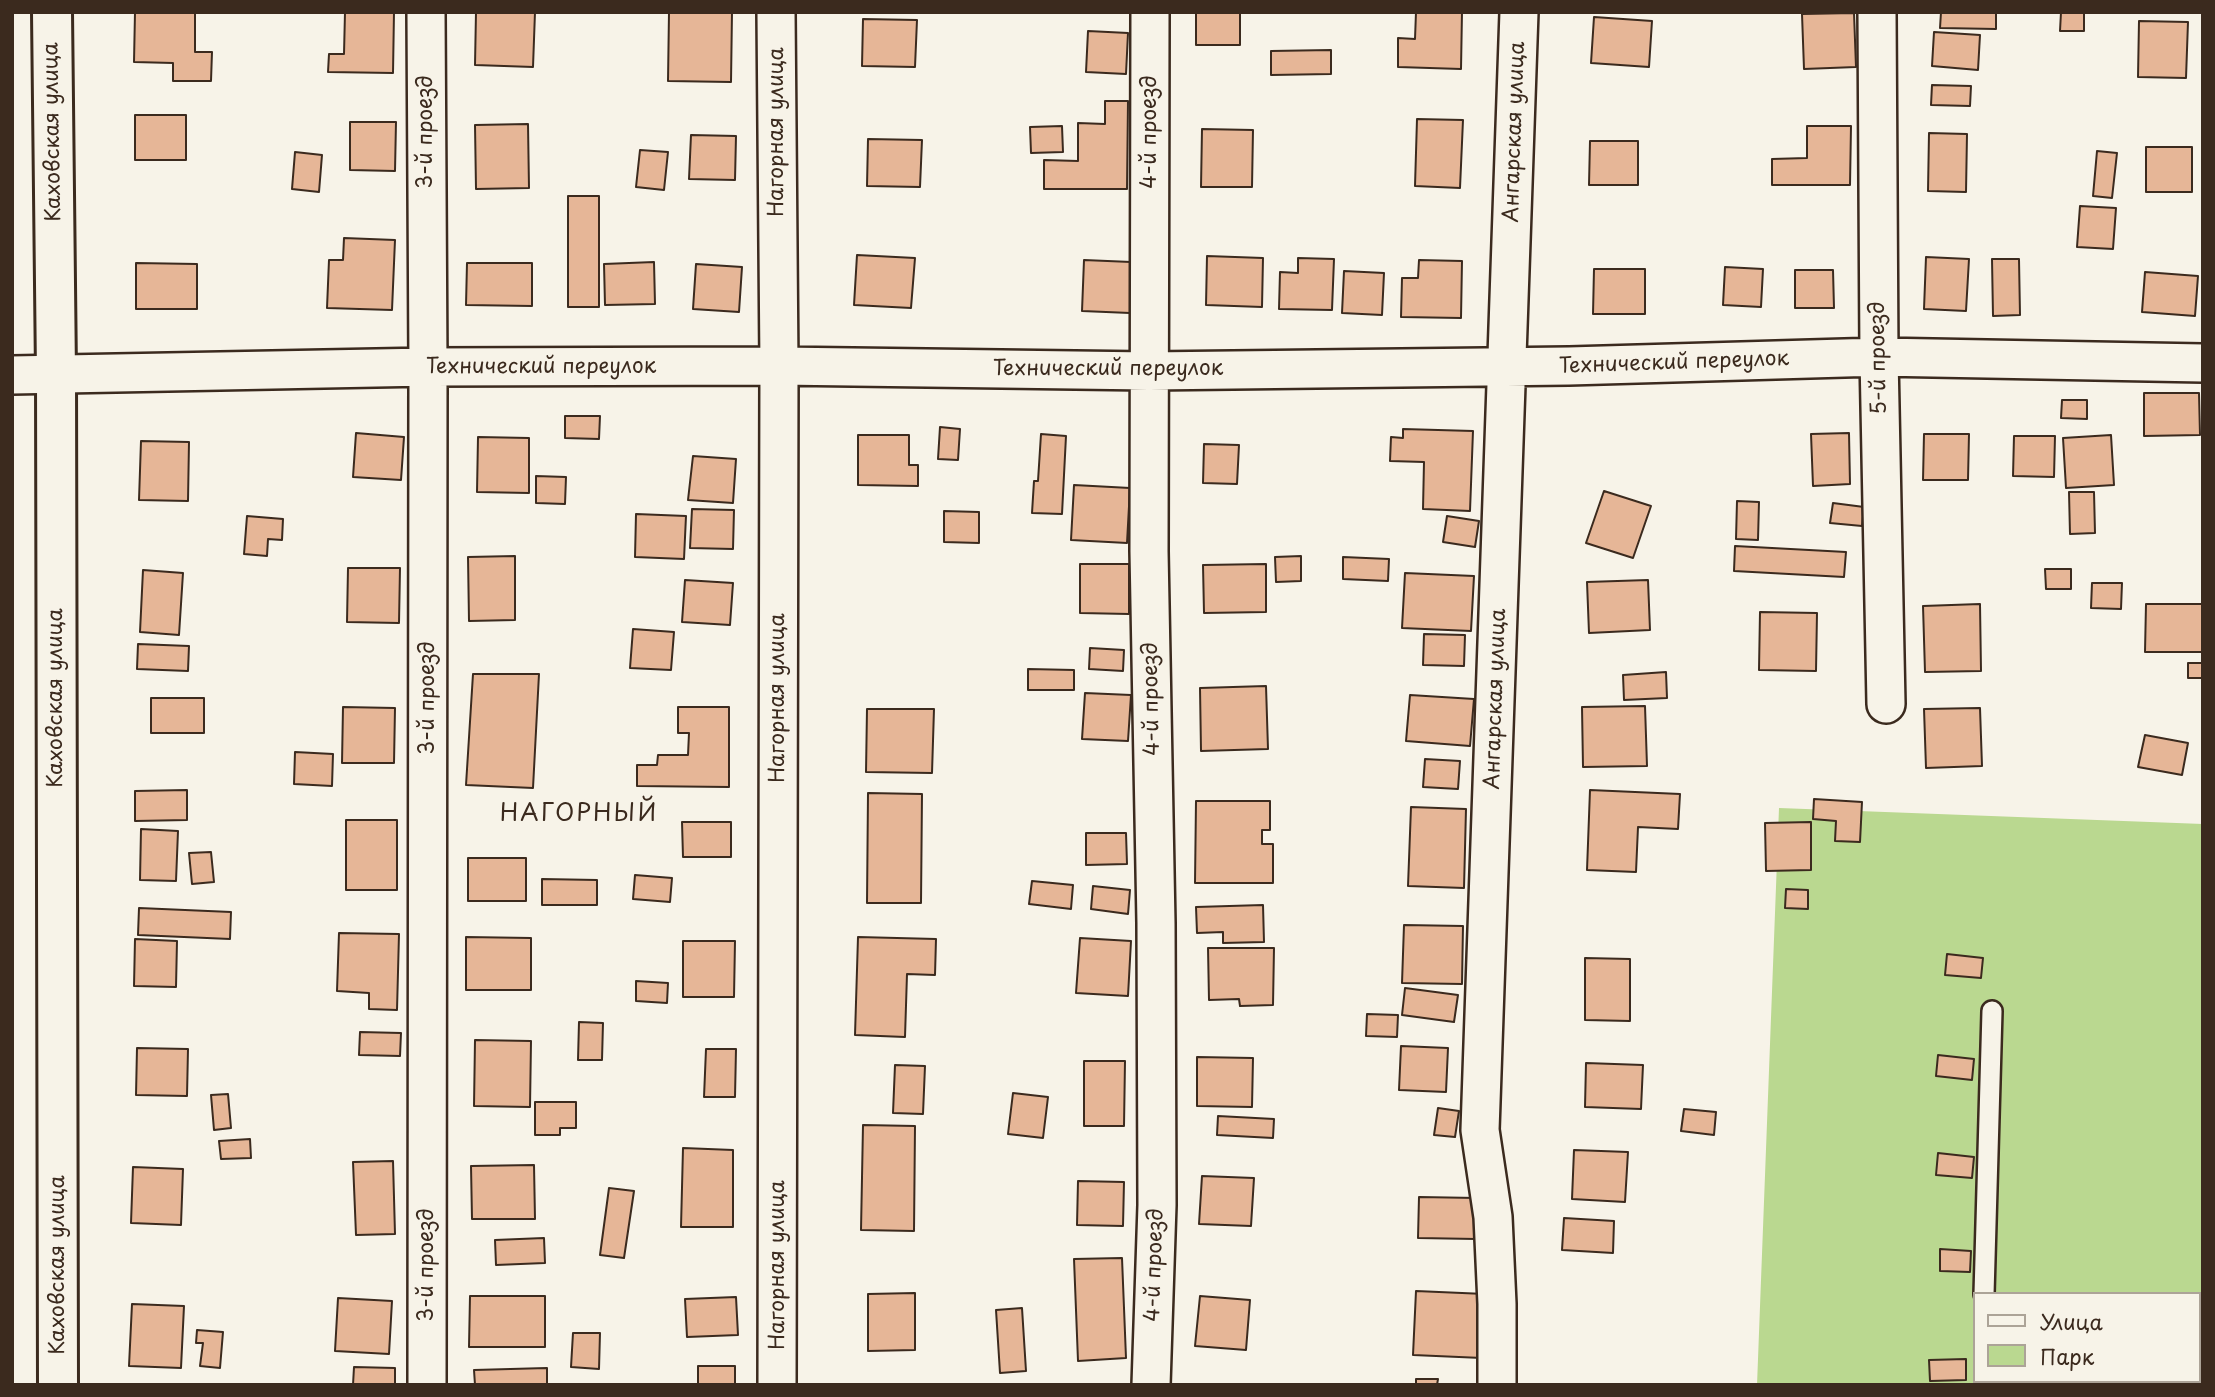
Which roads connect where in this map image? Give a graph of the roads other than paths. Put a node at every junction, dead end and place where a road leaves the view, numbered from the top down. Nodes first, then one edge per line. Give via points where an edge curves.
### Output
1 (52, 12) edge
2 (426, 12) edge
3 (776, 12) edge
4 (1150, 12) edge
5 (1519, 12) edge
6 (1877, 12) edge
7 (1879, 357) junction
8 (2203, 363) edge
9 (779, 366) junction
10 (428, 367) junction
11 (1508, 367) junction
12 (1149, 371) junction
13 (56, 374) junction
14 (12, 375) edge
15 (1886, 704) dead end
16 (1992, 1011) dead end
17 (1984, 1292) edge
18 (58, 1385) edge
19 (427, 1385) edge
20 (777, 1385) edge
21 (1151, 1385) edge
22 (1497, 1385) edge

1 - 13 main road, Каховская улица
2 - 10 street, 3-й проезд
3 - 9 street, Нагорная улица
4 - 12 street, 4-й проезд
5 - 11 street, Ангарская улица
6 - 7 street, 5-й проезд
7 - 8 street, Технический переулок
7 - 11 street, Технический переулок
7 - 15 street, 5-й проезд
9 - 10 street, Технический переулок
9 - 12 street, Технический переулок
9 - 20 street, Нагорная улица
10 - 13 street, Технический переулок
10 - 19 street, 3-й проезд
11 - 12 street, Технический переулок
11 - 22 street, Ангарская улица via 1480,1130 1493,1217
12 - 21 street, 4-й проезд via 1157,1165
13 - 14 street, Технический переулок
13 - 18 main road, Каховская улица
16 - 17 lane

